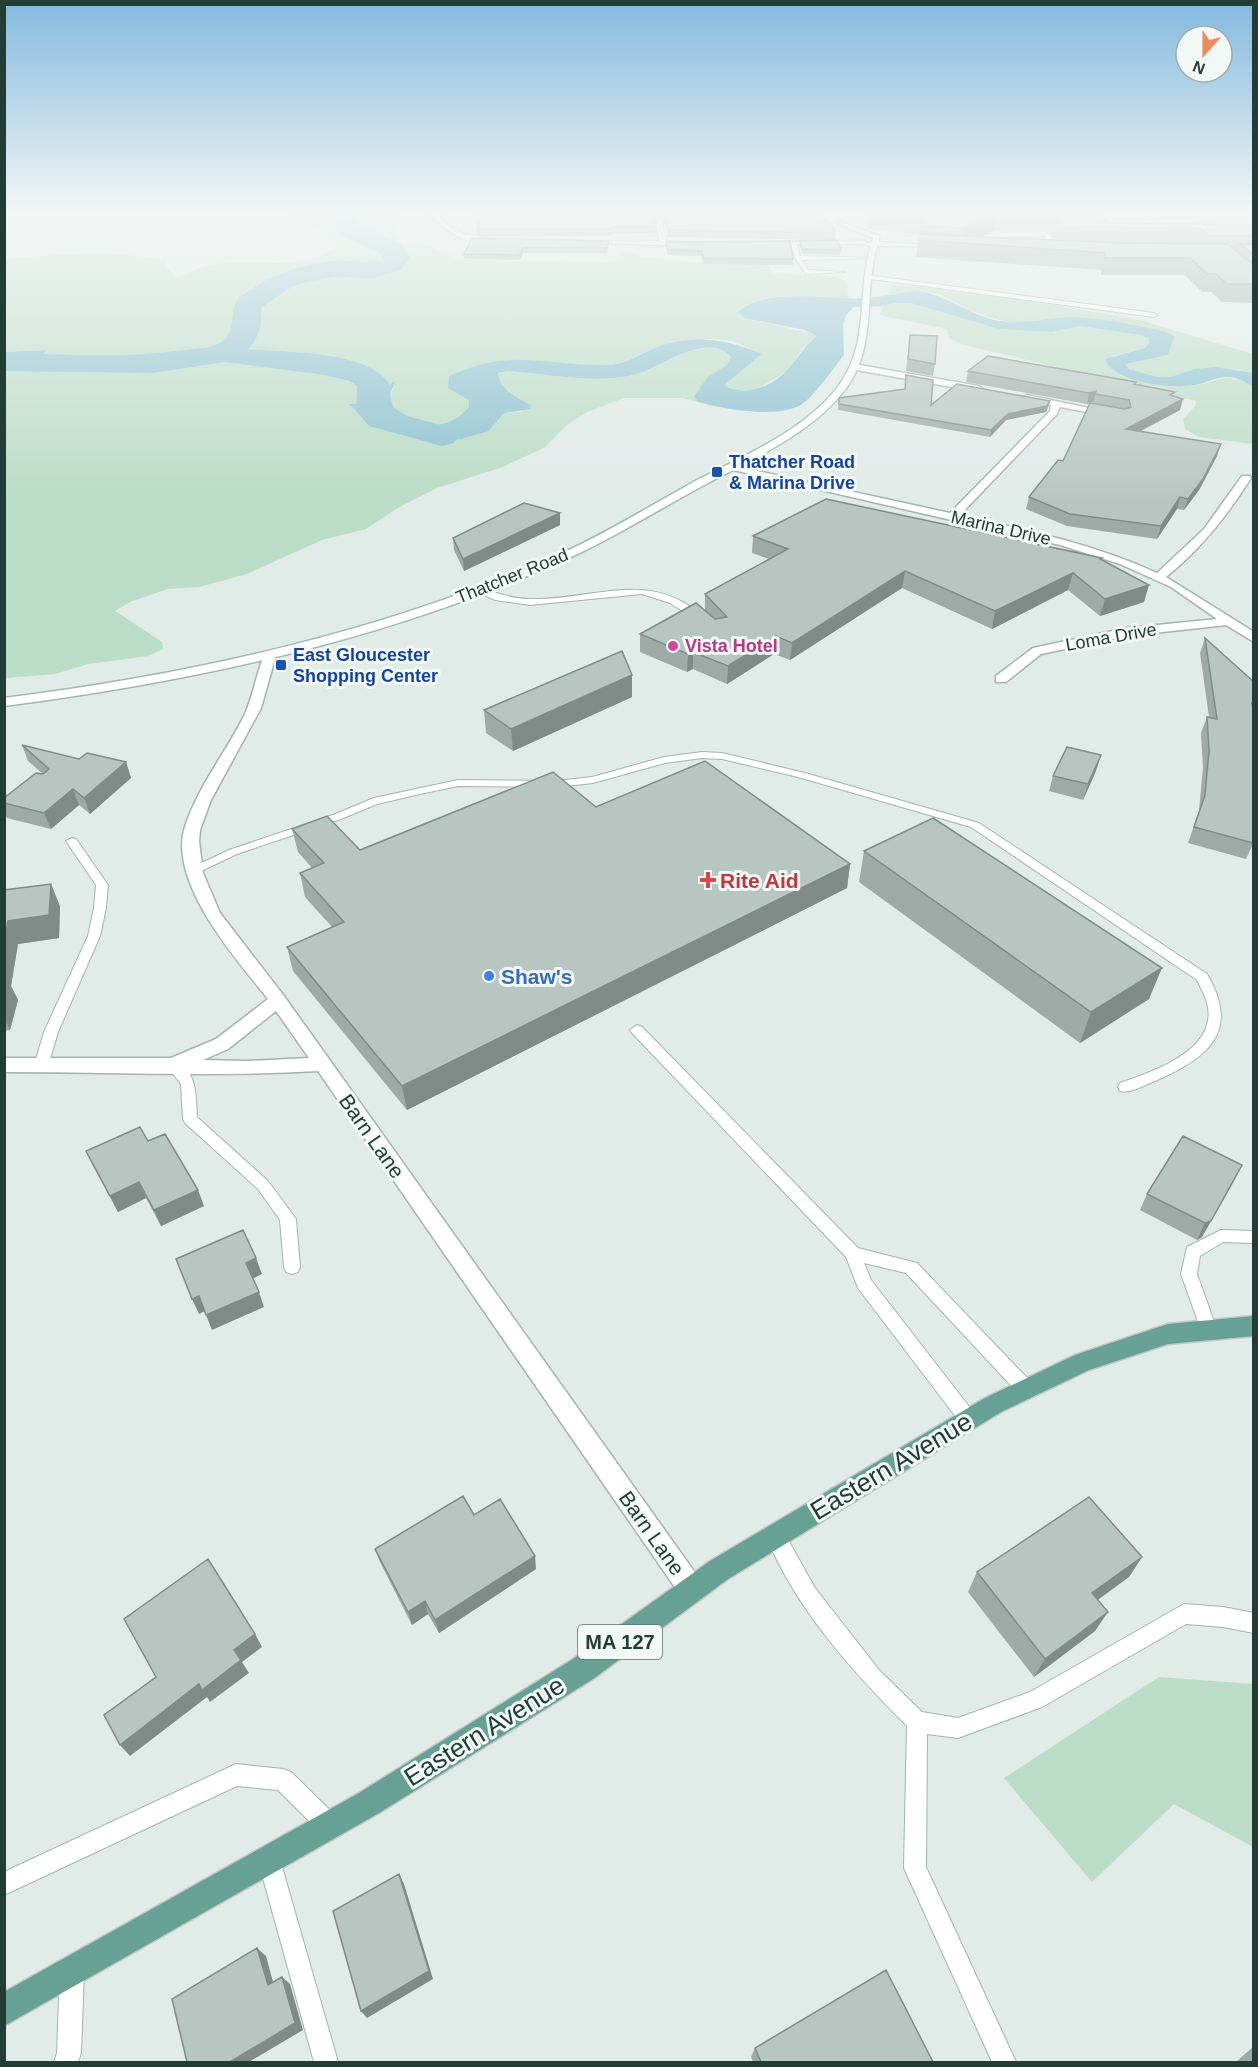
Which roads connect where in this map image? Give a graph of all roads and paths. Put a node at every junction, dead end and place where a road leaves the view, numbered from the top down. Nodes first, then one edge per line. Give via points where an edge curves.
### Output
1 (863, 309) edge
2 (1112, 309) edge
3 (1154, 315) dead end
4 (854, 368) junction
5 (989, 390) edge
6 (1011, 395) edge
7 (1056, 405) junction
8 (1123, 415) edge
9 (730, 468) junction
10 (1246, 478) dead end
11 (952, 517) junction
12 (1160, 576) junction
13 (480, 590) junction
14 (1230, 621) junction
15 (706, 623) edge
16 (1254, 638) edge
17 (270, 655) junction
18 (1001, 680) dead end
19 (4, 702) edge
20 (72, 841) dead end
21 (193, 870) junction
22 (278, 1000) junction
23 (637, 1030) dead end
24 (322, 1064) junction
25 (4, 1065) edge
26 (173, 1065) junction
27 (41, 1066) junction
28 (1125, 1087) dead end
29 (1254, 1237) edge
30 (853, 1253) junction
31 (292, 1267) dead end
32 (1254, 1326) edge
33 (1209, 1330) junction
34 (1025, 1388) junction
35 (968, 1419) junction
36 (775, 1536) junction
37 (692, 1590) junction
38 (1254, 1623) edge
39 (917, 1722) junction
40 (329, 1825) junction
41 (269, 1860) junction
42 (4, 1884) edge
43 (72, 1972) junction
44 (4, 2010) edge
45 (66, 2062) edge
46 (326, 2062) edge
47 (1004, 2062) edge

1 - 4 street, Thatcher Road via 860,352
2 - 3 lane
4 - 5 street
4 - 9 street, Thatcher Road via 816,411
6 - 7 street
7 - 8 street
7 - 11 street via 1054,412
9 - 11 street, Marina Drive
9 - 13 street, Thatcher Road via 580,549
10 - 12 street via 1204,537
11 - 12 street, Marina Drive via 1063,542
12 - 14 street, Marina Drive
13 - 15 lane via 495,597 530,602 643,591 673,601
13 - 17 street, Thatcher Road via 356,633
14 - 16 street, Marina Drive
14 - 18 street, Loma Drive via 1127,632 1037,651
17 - 19 street, Thatcher Road via 200,672
17 - 21 street, Barn Lane via 261,692 201,806 191,833
20 - 27 lane via 102,885 100,908 94,936 51,1032
21 - 22 street, Barn Lane via 210,909
21 - 28 lane via 375,801 458,783 584,781 664,760 702,755 750,762 975,825 1202,977 1215,996 1218,1017 1205,1046
22 - 24 street, Barn Lane
22 - 26 street via 222,1044
23 - 30 lane
24 - 26 street via 246,1068
24 - 37 street, Barn Lane
25 - 27 street
26 - 27 street
26 - 31 lane via 188,1083 190,1119 263,1185 288,1219
29 - 33 lane via 1221,1236 1193,1252 1189,1274
30 - 34 lane via 911,1268
30 - 35 lane via 864,1283
32 - 33 main road, Eastern Avenue / MA 127
33 - 34 main road, Eastern Avenue / MA 127 via 1168,1334 1083,1362
34 - 35 main road, Eastern Avenue / MA 127
35 - 36 main road, Eastern Avenue / MA 127
36 - 37 main road, Eastern Avenue / MA 127
36 - 39 lane via 808,1595 872,1677
37 - 40 main road, Eastern Avenue / MA 127 via 583,1669
38 - 39 lane via 1184,1614 1035,1700 958,1728
39 - 47 lane via 915,1868
40 - 41 main road, Eastern Avenue / MA 127
40 - 42 lane via 283,1780 236,1775
41 - 43 main road, Eastern Avenue / MA 127
41 - 46 lane
43 - 44 main road, Eastern Avenue / MA 127
43 - 45 lane

